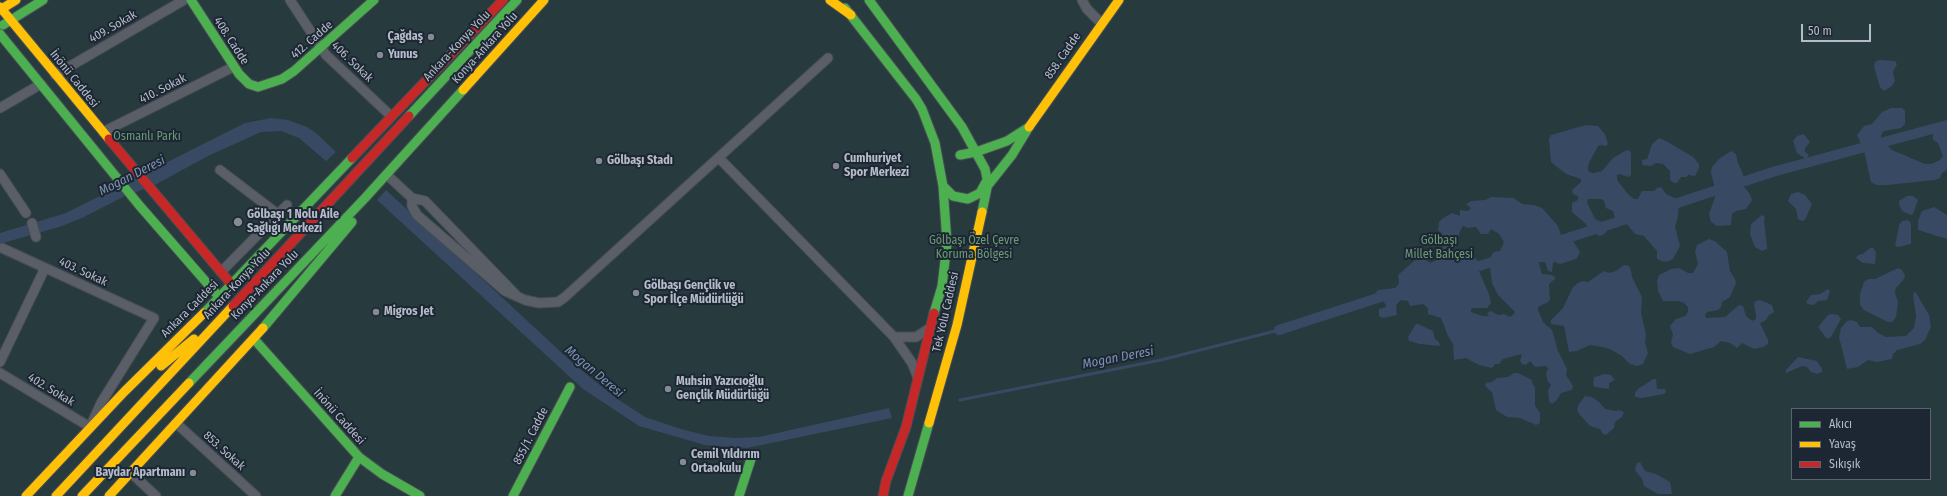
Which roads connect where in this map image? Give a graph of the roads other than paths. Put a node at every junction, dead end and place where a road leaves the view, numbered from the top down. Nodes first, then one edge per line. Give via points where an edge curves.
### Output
1 (16, 0) edge
2 (43, 0) edge
3 (184, 0) edge
4 (191, 0) edge
5 (290, 0) edge
6 (374, 0) edge
7 (486, 0) edge
8 (503, 0) edge
9 (517, 0) edge
10 (830, 0) edge
11 (840, 0) edge
12 (869, 0) edge
13 (1082, 0) edge
14 (1119, 0) edge
15 (548, 2) edge
16 (1, 9) edge
17 (493, 11) junction
18 (851, 15) junction
19 (11, 20) junction
20 (1101, 23) junction
21 (0, 27) edge
22 (0, 34) edge
23 (321, 49) junction
24 (828, 58) dead end
25 (233, 67) junction
26 (55, 75) junction
27 (41, 84) junction
28 (258, 87) joint
29 (0, 108) edge
30 (391, 116) junction
31 (1028, 127) junction
32 (103, 132) junction
33 (976, 152) junction
34 (719, 158) junction
35 (953, 159) junction
36 (129, 163) junction
37 (982, 164) junction
38 (220, 170) dead end
39 (113, 173) junction
40 (0, 174) edge
41 (387, 175) junction
42 (942, 182) junction
43 (984, 190) junction
44 (155, 194) junction
45 (365, 198) junction
46 (412, 198) junction
47 (139, 205) junction
48 (287, 205) dead end
49 (26, 213) dead end
50 (279, 215) junction
51 (32, 223) dead end
52 (36, 237) dead end
53 (2, 248) dead end
54 (45, 268) junction
55 (221, 272) junction
56 (232, 285) junction
57 (518, 297) junction
58 (220, 298) junction
59 (231, 308) junction
60 (930, 328) junction
61 (894, 337) junction
62 (254, 339) junction
63 (0, 362) edge
64 (0, 373) edge
65 (918, 378) junction
66 (570, 387) dead end
67 (105, 412) junction
68 (176, 423) junction
69 (90, 427) junction
70 (359, 457) junction
71 (751, 459) dead end
72 (131, 472) junction
73 (26, 496) edge
74 (56, 496) edge
75 (82, 496) edge
76 (109, 496) edge
77 (156, 496) edge
78 (256, 496) edge
79 (335, 496) edge
80 (420, 496) edge
81 (514, 496) edge
82 (739, 496) edge
83 (883, 496) edge
84 (908, 496) edge

1 - 16 main road
2 - 19 main road
3 - 26 street, 409. Sokak
4 - 25 main road, 408. Cadde
5 - 23 street, 406. Sokak
6 - 23 main road, 412. Cadde
7 - 17 main road
8 - 17 main road, Ankara Caddesi
9 - 59 main road, Ankara-Konya Yolu
10 - 18 main road
11 - 18 main road, Tek Yolu Caddesi
12 - 33 main road, Tek Yolu Caddesi via 962,127
13 - 20 street
14 - 20 main road, 858. Cadde
15 - 41 main road, Konya-Ankara Yolu via 506,42
16 - 19 main road, İnönü Caddesi
17 - 30 main road, Ankara Caddesi
18 - 42 main road, Tek Yolu Caddesi via 922,109 935,143
19 - 21 main road
19 - 26 main road, İnönü Caddesi
20 - 31 main road, 858. Cadde
22 - 27 main road
23 - 28 main road, 412. Cadde via 282,79
23 - 30 street, 406. Sokak
24 - 34 street
25 - 28 main road, 408. Cadde via 249,84
25 - 32 street, 410. Sokak
26 - 32 main road, İnönü Caddesi
27 - 29 street
27 - 39 main road
30 - 56 main road, Ankara Caddesi
31 - 33 main road, 858. Cadde via 1007,141
31 - 43 main road, 858. Cadde via 1012,155
32 - 36 main road, İnönü Caddesi
33 - 35 main road, 858. Cadde
33 - 37 main road, Tek Yolu Caddesi
34 - 57 street via 558,302 549,304
34 - 61 street
35 - 37 main road via 971,156
35 - 42 main road
36 - 39 main road
36 - 44 main road, İnönü Caddesi
37 - 43 main road, Tek Yolu Caddesi via 987,177
38 - 50 street
39 - 47 main road
40 - 49 street
41 - 45 main road, Konya-Ankara Yolu
41 - 46 street
42 - 43 main road via 950,194 960,199 971,198
42 - 60 main road, Tek Yolu Caddesi via 946,262
43 - 84 main road, Tek Yolu Caddesi via 957,325
44 - 47 main road
44 - 55 main road, İnönü Caddesi
45 - 62 main road via 352,223
45 - 75 main road, Konya-Ankara Yolu
46 - 57 street via 425,201
46 - 57 street via 412,206 418,215 505,291
47 - 58 main road
48 - 50 street
50 - 55 street
51 - 52 street
53 - 54 street, 403. Sokak
54 - 63 street
54 - 69 street, 403. Sokak via 154,318 101,404
55 - 56 main road, İnönü Caddesi
56 - 58 main road, Ankara Caddesi
58 - 67 main road, Ankara Caddesi
59 - 67 main road
59 - 74 main road, Ankara-Konya Yolu
60 - 61 street via 916,337
60 - 65 main road, Tek Yolu Caddesi
61 - 65 street via 912,362
62 - 68 main road
62 - 70 main road, İnönü Caddesi
64 - 69 street, 402. Sokak
65 - 83 main road, Tek Yolu Caddesi via 906,427
66 - 81 main road, 855/1. Cadde
67 - 69 main road, Ankara Caddesi
68 - 72 main road
68 - 78 street, 853. Sokak
69 - 73 main road, Ankara Caddesi
70 - 79 main road
70 - 80 main road, İnönü Caddesi
71 - 82 main road
72 - 76 main road
72 - 77 street

